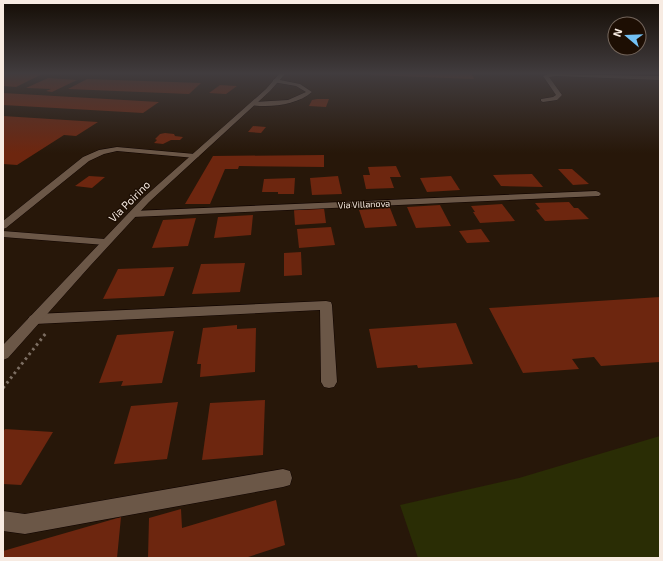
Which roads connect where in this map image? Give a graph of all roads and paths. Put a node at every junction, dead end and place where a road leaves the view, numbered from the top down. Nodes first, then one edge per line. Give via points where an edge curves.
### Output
1 (257, 100) edge
2 (294, 100) edge
3 (253, 104) junction
4 (195, 156) junction
5 (596, 194) dead end
6 (133, 214) junction
7 (3, 226) edge
8 (3, 234) edge
9 (105, 242) junction
10 (35, 319) junction
11 (4, 352) edge
12 (329, 382) dead end
13 (283, 478) dead end
14 (3, 521) edge

1 - 3 street, Via Poirino
2 - 3 lane
3 - 4 street, Via Poirino
4 - 6 street, Via Poirino
4 - 7 lane via 117,149 102,152 86,159
5 - 6 street, Via Villanova
6 - 9 street, Via Poirino
8 - 9 lane
9 - 10 street, Via Poirino
10 - 11 street, Via Poirino
10 - 12 street via 326,305
13 - 14 street via 25,524

